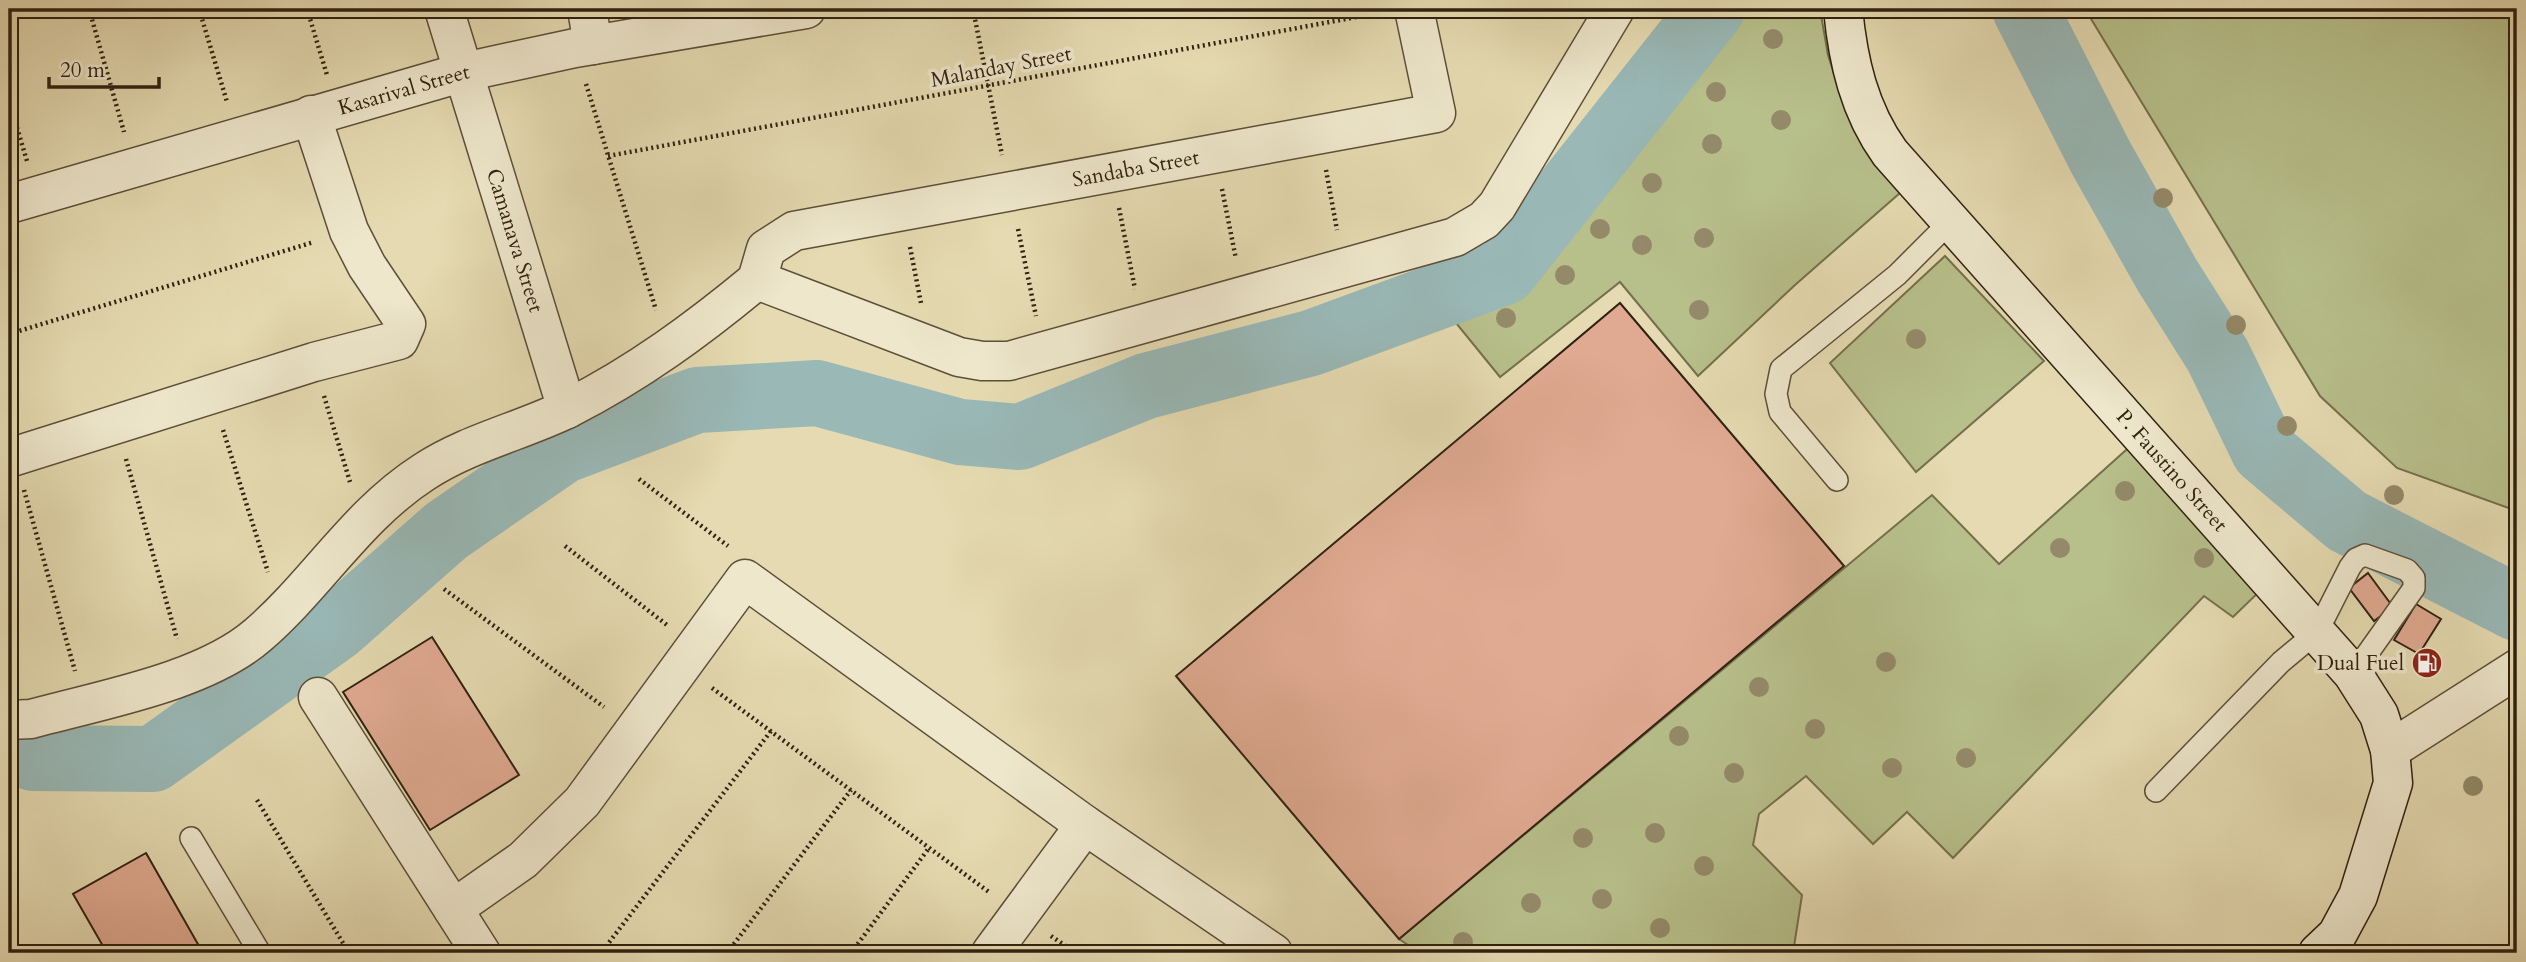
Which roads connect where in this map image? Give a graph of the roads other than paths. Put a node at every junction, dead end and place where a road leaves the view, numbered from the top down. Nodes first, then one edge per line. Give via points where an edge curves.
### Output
1 (444, 9) edge
2 (806, 9) edge
3 (1615, 9) edge
4 (1843, 9) edge
5 (1400, 10) edge
6 (585, 34) edge
7 (464, 72) junction
8 (323, 111) junction
9 (23, 199) edge
10 (1951, 221) junction
11 (757, 280) junction
12 (567, 409) junction
13 (12, 458) edge
14 (1837, 480) dead end
15 (2316, 632) junction
16 (2517, 669) edge
17 (2353, 674) junction
18 (318, 696) dead end
19 (9, 720) edge
20 (2390, 750) junction
21 (2155, 790) dead end
22 (1085, 825) junction
23 (191, 838) dead end
24 (453, 909) junction
25 (260, 953) edge
26 (481, 953) edge
27 (991, 953) edge
28 (1273, 953) edge
29 (2318, 953) edge

1 - 7 street, Camanava Street
2 - 6 street, Kasarival Street
3 - 11 street via 1497,206 1484,220 1455,237 1009,361 982,362 928,345
4 - 10 street, P. Faustino Street via 1847,50 1872,128
5 - 11 street, Sandaba Street via 1436,113 794,232 766,248
6 - 7 street, Kasarival Street
7 - 8 street, Kasarival Street
7 - 12 street, Camanava Street
8 - 9 street, Kasarival Street
8 - 13 street via 349,232 406,324 398,340 314,362
10 - 14 lane via 1897,275 1781,369 1776,394 1780,412
10 - 15 street, P. Faustino Street
11 - 12 street via 668,351
12 - 19 street via 426,470 397,490 281,613 236,651 187,675 31,719
15 - 17 street, P. Faustino Street
15 - 17 lane via 2356,559 2365,555 2407,570 2414,578 2414,588
15 - 21 lane
16 - 20 street
17 - 20 street, P. Faustino Street via 2379,715
18 - 24 street
20 - 29 street, P. Faustino Street via 2393,783 2358,895 2337,935
22 - 24 street via 745,579 608,769 555,831 512,869
22 - 27 street
22 - 28 street
23 - 25 lane
24 - 26 street

